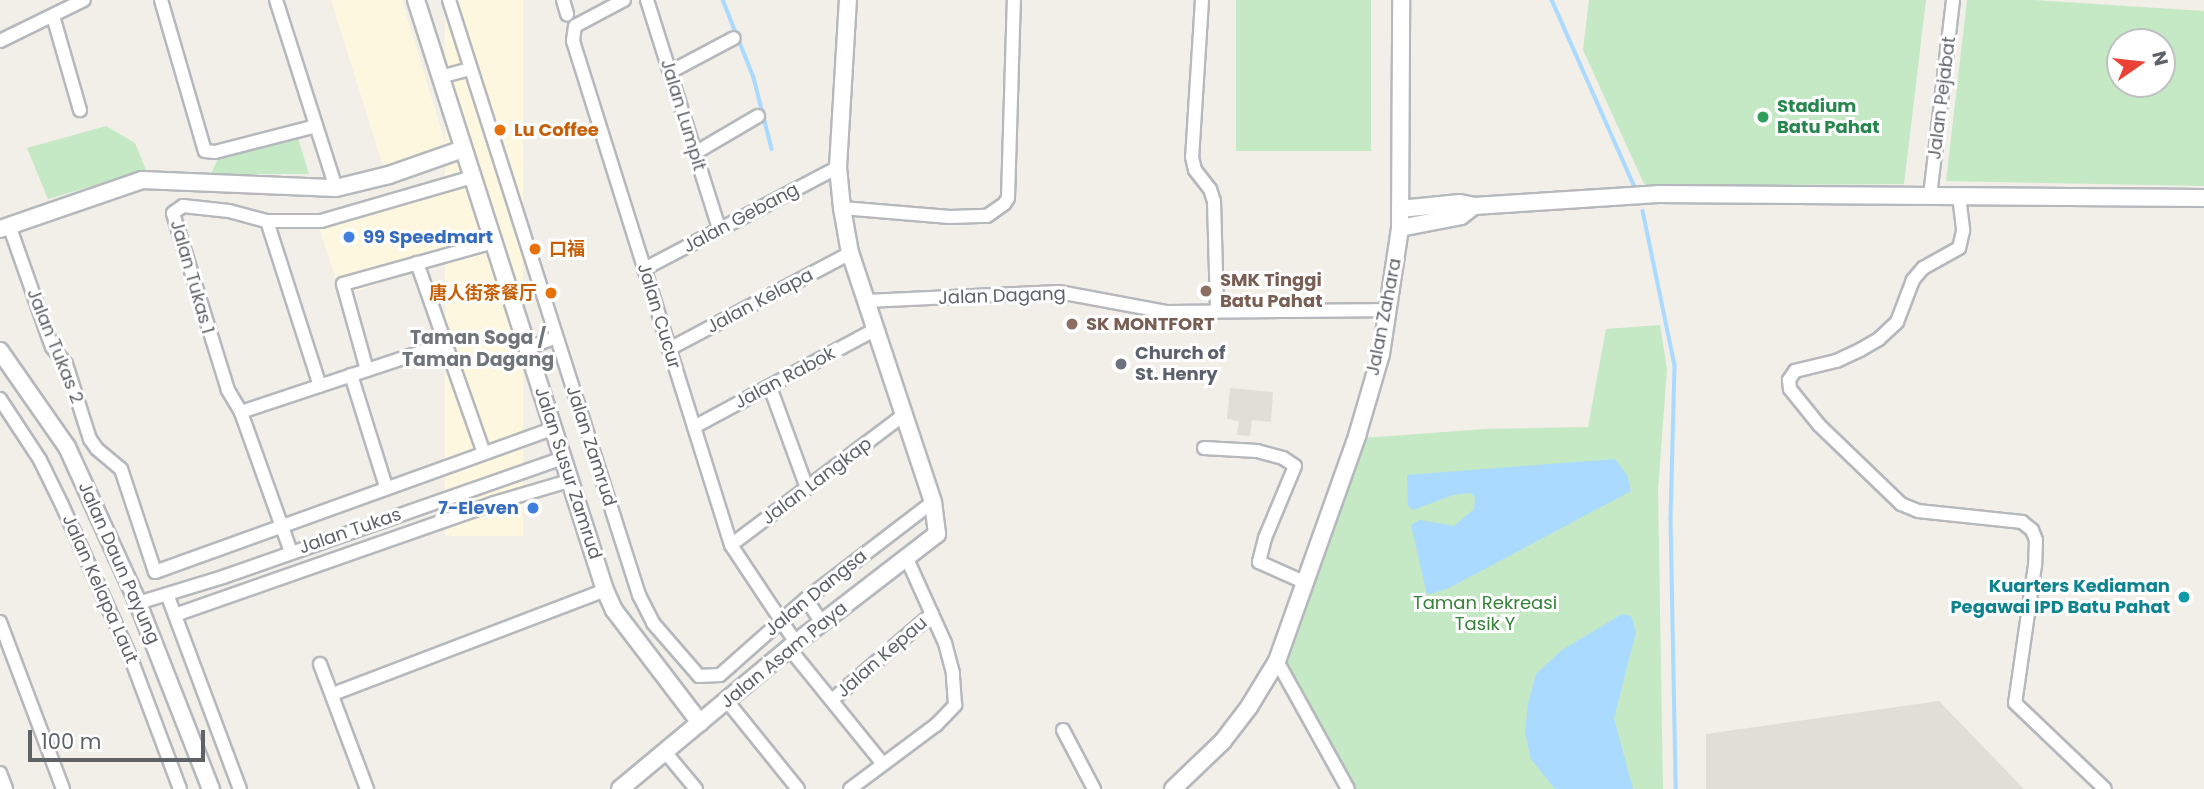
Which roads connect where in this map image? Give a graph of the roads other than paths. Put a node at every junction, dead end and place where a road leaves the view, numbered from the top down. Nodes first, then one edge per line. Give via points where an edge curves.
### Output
1 (85, 0) edge
2 (161, 0) edge
3 (276, 0) edge
4 (416, 0) edge
5 (449, 0) edge
6 (563, 0) edge
7 (624, 0) edge
8 (647, 0) edge
9 (848, 0) edge
10 (1014, 0) edge
11 (1202, 0) edge
12 (1401, 0) edge
13 (1953, 0) edge
14 (567, 14) dead end
15 (53, 16) junction
16 (734, 38) dead end
17 (0, 41) edge
18 (470, 69) junction
19 (670, 72) junction
20 (440, 77) junction
21 (80, 110) dead end
22 (758, 116) dead end
23 (316, 126) junction
24 (463, 149) junction
25 (695, 153) junction
26 (838, 167) junction
27 (472, 177) junction
28 (336, 188) junction
29 (1930, 196) junction
30 (1959, 196) junction
31 (2204, 198) edge
32 (1474, 206) junction
33 (842, 208) junction
34 (1400, 209) junction
35 (267, 221) junction
36 (5, 227) edge
37 (1400, 228) junction
38 (719, 229) junction
39 (493, 242) junction
40 (850, 253) junction
41 (417, 264) junction
42 (644, 269) junction
43 (866, 302) junction
44 (1389, 310) junction
45 (1217, 311) junction
46 (876, 329) junction
47 (556, 337) junction
48 (445, 344) junction
49 (528, 348) junction
50 (669, 349) junction
51 (2, 356) edge
52 (367, 370) junction
53 (351, 375) junction
54 (320, 386) junction
55 (770, 387) junction
56 (0, 399) edge
57 (241, 412) junction
58 (902, 416) junction
59 (694, 428) junction
60 (553, 429) junction
61 (1204, 448) dead end
62 (484, 453) junction
63 (562, 458) junction
64 (569, 481) junction
65 (386, 487) junction
66 (807, 488) junction
67 (933, 502) junction
68 (282, 524) junction
69 (731, 545) junction
70 (291, 552) junction
71 (907, 559) junction
72 (1304, 582) junction
73 (605, 590) junction
74 (167, 594) junction
75 (806, 599) junction
76 (138, 603) junction
77 (932, 614) junction
78 (175, 615) junction
79 (781, 620) junction
80 (0, 622) edge
81 (822, 623) junction
82 (793, 645) junction
83 (1277, 661) junction
84 (320, 664) dead end
85 (699, 676) joint
86 (333, 694) junction
87 (832, 700) junction
88 (727, 701) junction
89 (701, 723) junction
90 (1063, 730) dead end
91 (666, 753) junction
92 (883, 764) junction
93 (0, 772) edge
94 (6, 789) edge
95 (63, 789) edge
96 (180, 789) edge
97 (211, 789) edge
98 (240, 789) edge
99 (367, 789) edge
100 (620, 789) edge
101 (696, 789) edge
102 (798, 789) edge
103 (850, 789) edge
104 (1094, 789) edge
105 (1173, 789) edge
106 (1348, 789) edge
107 (2105, 789) edge

1 - 15 street
2 - 23 street via 205,151
3 - 23 street
4 - 20 street, Jalan Susur Zamrud
5 - 18 street, Jalan Zamrud
6 - 14 street
7 - 42 street, Jalan Cucur via 575,26 573,41
8 - 19 street, Jalan Lumpit
9 - 26 street
10 - 33 street via 1008,198 1004,204 988,216 950,217
11 - 45 street via 1192,157 1214,201
12 - 34 street, Jalan Zahara
13 - 29 street, Jalan Pejabat
15 - 17 street
15 - 21 street
16 - 19 street
18 - 20 street
18 - 47 street, Jalan Zamrud
19 - 25 street, Jalan Lumpit
20 - 24 street, Jalan Susur Zamrud
22 - 25 street
23 - 28 street
24 - 27 street, Jalan Susur Zamrud
24 - 28 street
25 - 38 street, Jalan Lumpit
26 - 33 street
26 - 38 street, Jalan Gebang
27 - 35 street, Jalan Tukas 1 via 321,221
27 - 39 street, Jalan Susur Zamrud
28 - 36 street via 142,180
29 - 30 street
29 - 32 street via 1658,194
30 - 31 street
30 - 107 street via 1963,231 1959,248 1923,268 1913,280 1896,322 1860,351 1795,371 1790,389 1819,425 1901,505 2022,522 2032,530 2035,565 2015,704
32 - 34 street via 1460,203
32 - 37 street via 1461,216
33 - 40 street
34 - 37 street, Jalan Zahara
35 - 54 street
35 - 57 street, Jalan Tukas 1 via 183,206 172,217 228,390
36 - 68 street, Jalan Tukas 2 via 52,347 67,367 90,439 121,469 153,571 158,573
37 - 44 street, Jalan Zahara
38 - 42 street, Jalan Gebang
39 - 41 street
39 - 49 street, Jalan Susur Zamrud
40 - 43 street
40 - 50 street, Jalan Kelapa
41 - 48 street
41 - 52 street via 344,284
42 - 50 street, Jalan Cucur
43 - 45 street, Jalan Dagang via 1059,292 1167,312
43 - 46 street
44 - 45 street, Jalan Dagang
44 - 72 street, Jalan Zahara via 1357,436
46 - 55 street, Jalan Rabok
46 - 58 street
47 - 49 street
47 - 85 street, Jalan Zamrud via 644,608
48 - 52 street
48 - 62 street
49 - 60 street, Jalan Susur Zamrud
50 - 59 street, Jalan Cucur
51 - 76 street, Jalan Daun Payung via 66,447
52 - 53 street
53 - 54 street
53 - 65 street
54 - 57 street
55 - 59 street, Jalan Rabok
55 - 66 street
56 - 96 street, Jalan Kelapa Laut via 40,460 62,505 130,656
57 - 68 street, Jalan Tukas 1
58 - 66 street, Jalan Langkap
58 - 67 street
59 - 69 street, Jalan Cucur
60 - 62 street
60 - 63 street, Jalan Susur Zamrud
61 - 72 street via 1257,451 1295,466 1259,562
62 - 65 street
63 - 64 street, Jalan Susur Zamrud
63 - 70 street, Jalan Tukas
64 - 73 street, Jalan Susur Zamrud
64 - 78 street
65 - 68 street
66 - 69 street, Jalan Langkap
67 - 71 street, Jalan Asam Paya via 937,534
67 - 75 street, Jalan Dangsa
68 - 70 street, Jalan Tukas 1
69 - 79 street, Jalan Cucur
70 - 74 street, Jalan Tukas
71 - 77 street
71 - 81 street, Jalan Asam Paya
72 - 83 street, Jalan Zahara
73 - 86 street
73 - 89 street, Jalan Susur Zamrud via 614,610
74 - 76 street, Jalan Tukas
74 - 78 street
75 - 79 street, Jalan Dangsa
75 - 81 street
76 - 97 street, Jalan Daun Payung
77 - 87 street, Jalan Kepau
77 - 92 street via 945,643 955,705
78 - 98 street
79 - 82 street, Jalan Cucur
79 - 85 street, Jalan Dangsa via 720,675
80 - 95 street
81 - 82 street, Jalan Asam Paya
82 - 87 street, Jalan Cucur
82 - 88 street, Jalan Asam Paya
83 - 105 street, Jalan Zahara via 1223,740
83 - 106 street
84 - 86 street
86 - 99 street
87 - 92 street, Jalan Cucur
88 - 89 street, Jalan Asam Paya
88 - 102 street
89 - 91 street, Jalan Asam Paya
90 - 104 street
91 - 100 street, Jalan Asam Paya
91 - 101 street
92 - 103 street
93 - 94 street

